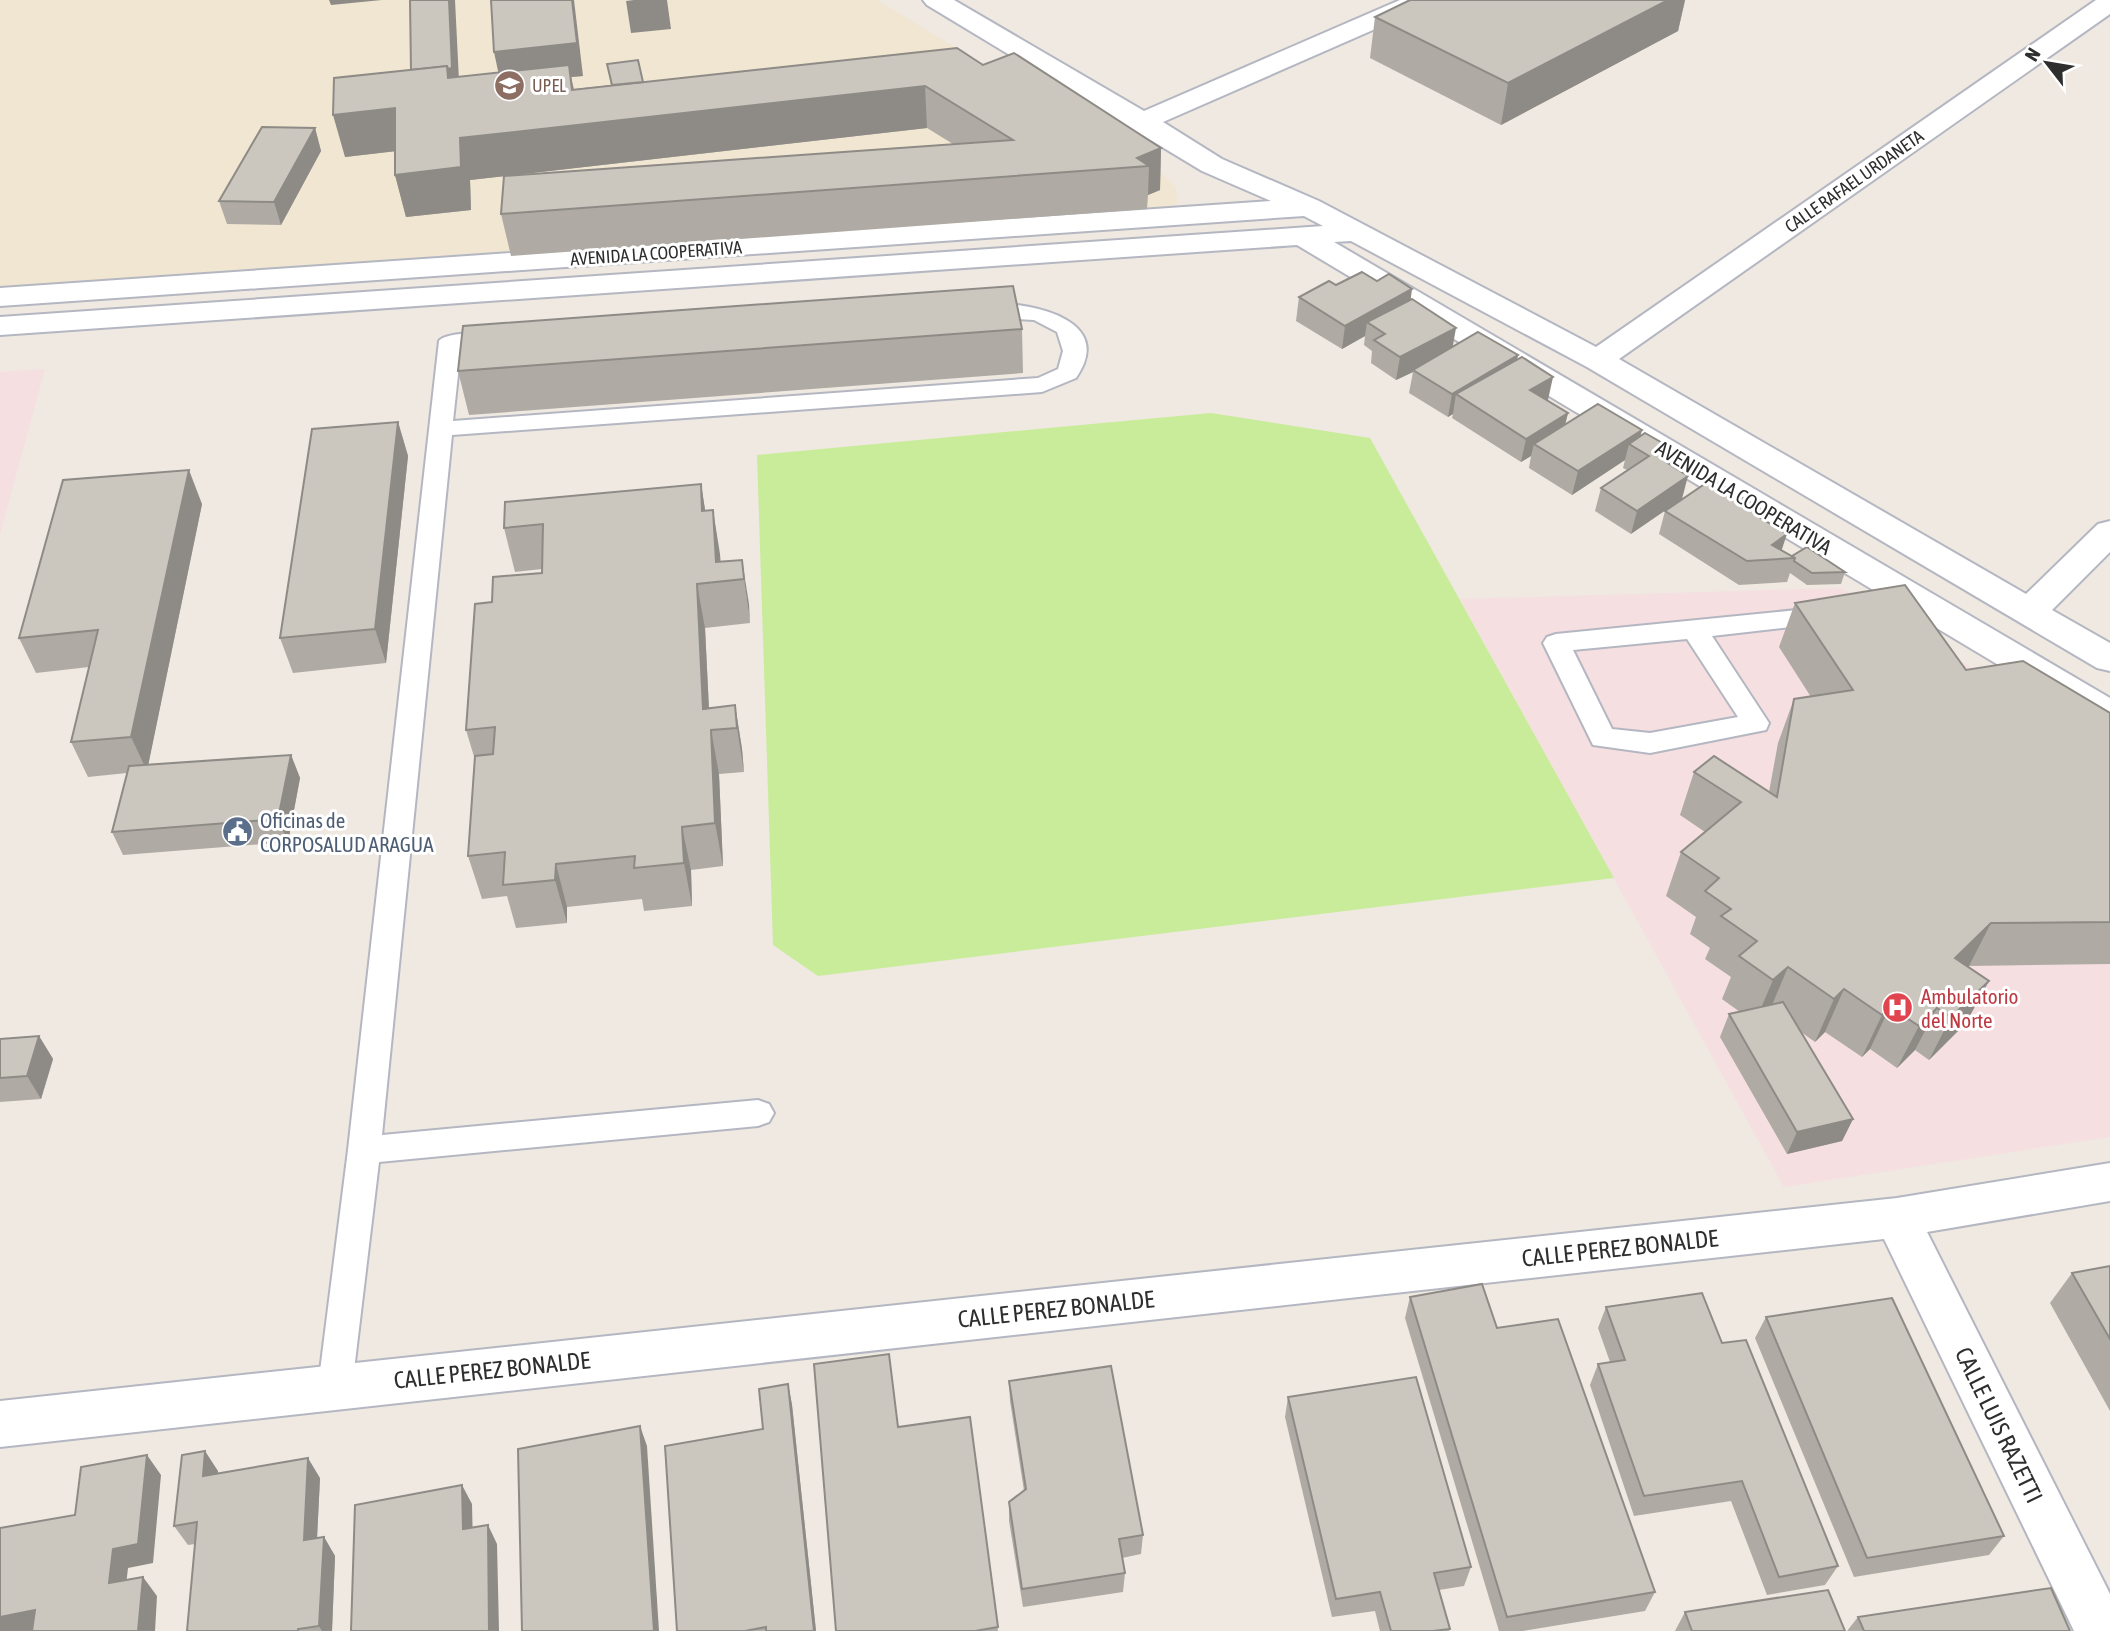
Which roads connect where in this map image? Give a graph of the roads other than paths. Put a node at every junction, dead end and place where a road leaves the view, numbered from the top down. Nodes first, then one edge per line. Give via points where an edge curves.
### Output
1 (936, 0) edge
2 (1421, 0) edge
3 (2110, 2) edge
4 (1143, 121) junction
5 (1212, 165) junction
6 (1259, 212) junction
7 (1308, 222) junction
8 (0, 297) edge
9 (962, 311) edge
10 (0, 326) edge
11 (527, 339) edge
12 (1598, 360) junction
13 (440, 429) junction
14 (2110, 532) edge
15 (1908, 594) junction
16 (1879, 609) edge
17 (2029, 611) junction
18 (1853, 612) edge
19 (1695, 630) junction
20 (2110, 659) edge
21 (2110, 715) edge
22 (758, 1113) dead end
23 (364, 1150) junction
24 (2110, 1181) edge
25 (1897, 1218) junction
26 (335, 1387) junction
27 (0, 1424) edge
28 (2101, 1631) edge

1 - 4 street, AVENIDA LA COOPERATIVA
2 - 4 street
3 - 12 street, CALLE RAFAEL URDANETA
4 - 5 street, AVENIDA LA COOPERATIVA
5 - 6 street
5 - 7 street, AVENIDA LA COOPERATIVA
6 - 7 street, AVENIDA LA COOPERATIVA
6 - 8 street, AVENIDA LA COOPERATIVA
7 - 10 street, AVENIDA LA COOPERATIVA
7 - 12 street, AVENIDA LA COOPERATIVA via 1357,232
7 - 15 street, AVENIDA LA COOPERATIVA
9 - 13 lane via 999,309 1048,316 1067,328 1075,349 1068,373 1042,385
11 - 13 lane via 450,341
12 - 17 street, AVENIDA LA COOPERATIVA
13 - 23 lane
14 - 17 street
15 - 16 lane
15 - 21 street, AVENIDA LA COOPERATIVA
17 - 20 street, AVENIDA LA COOPERATIVA
18 - 19 lane
19 - 19 lane via 1556,643 1603,738 1650,743 1756,723
22 - 23 lane
23 - 26 lane
24 - 25 street, CALLE PEREZ BONALDE
25 - 26 street, CALLE PEREZ BONALDE
25 - 28 street, CALLE LUIS RAZETTI
26 - 27 street, CALLE PEREZ BONALDE

